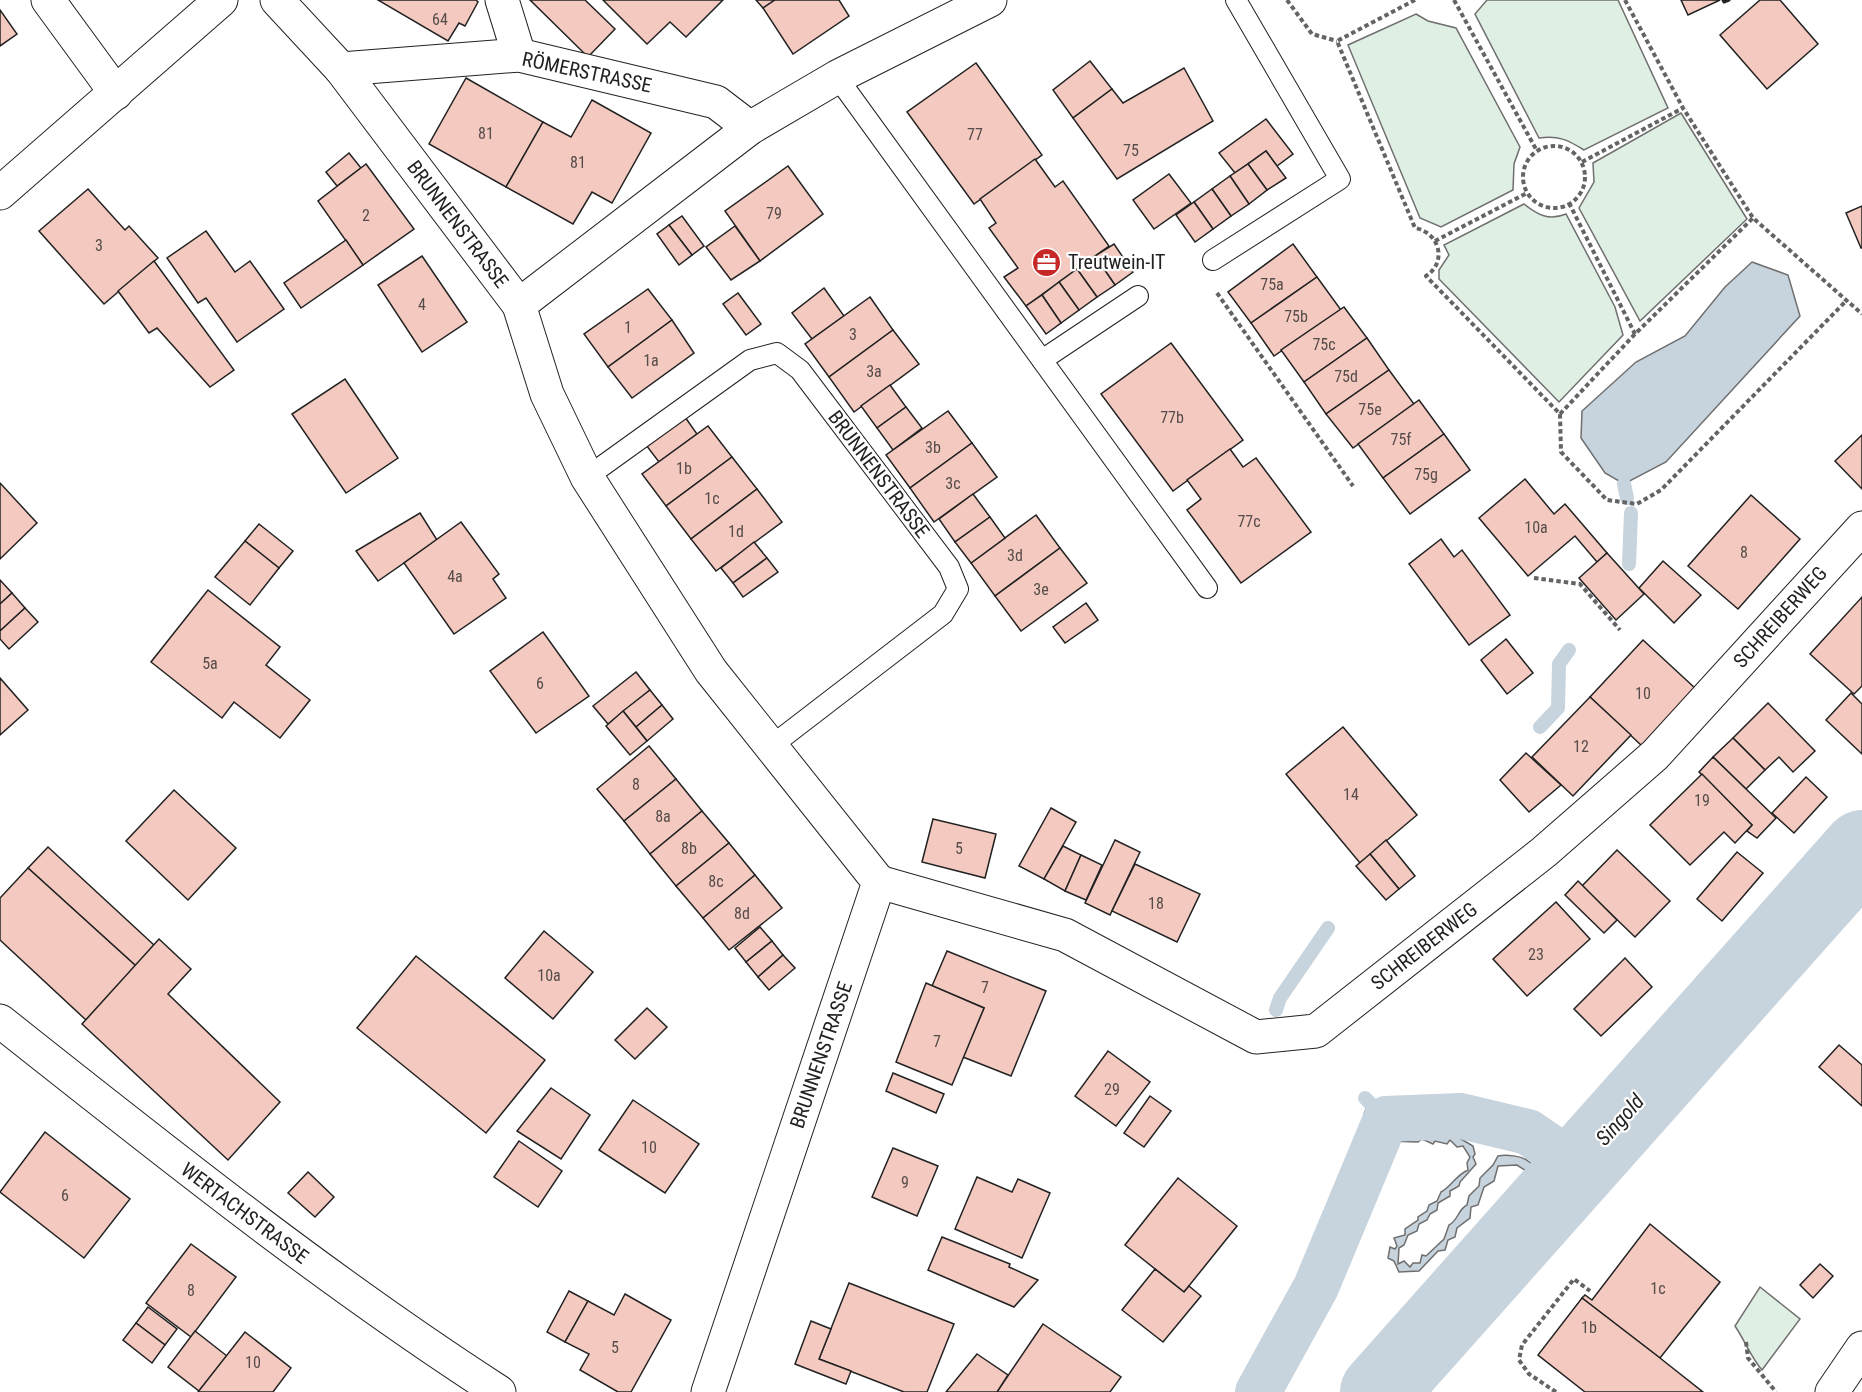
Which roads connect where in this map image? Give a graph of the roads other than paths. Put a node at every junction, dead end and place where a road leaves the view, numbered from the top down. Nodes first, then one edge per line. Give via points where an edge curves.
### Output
1 (48, 0) edge
2 (221, 0) edge
3 (277, 0) edge
4 (502, 0) edge
5 (990, 0) edge
6 (1236, 0) edge
7 (519, 56) junction
8 (341, 69) junction
9 (837, 76) junction
10 (116, 93) junction
11 (750, 128) junction
12 (0, 193) edge
13 (1213, 260) road end
14 (1138, 296) dead end
15 (519, 305) junction
16 (1042, 360) junction
17 (588, 477) junction
18 (1862, 528) edge
19 (1207, 588) dead end
20 (770, 747) junction
21 (879, 882) junction
22 (0, 1021) edge
23 (1862, 1348) edge
24 (499, 1392) edge
25 (708, 1392) edge
26 (1832, 1392) edge

1 - 10 street
2 - 10 street
3 - 8 street, BRUNNENSTRASSE
4 - 7 street
5 - 9 street
6 - 13 lane via 1340,179
7 - 8 street, RÖMERSTRASSE
7 - 11 street, RÖMERSTRASSE via 717,102
8 - 15 street, BRUNNENSTRASSE
9 - 11 street
9 - 16 lane
10 - 12 street
11 - 15 street
14 - 16 lane
15 - 17 street, BRUNNENSTRASSE via 547,394
16 - 19 lane
17 - 20 street, BRUNNENSTRASSE via 711,671
17 - 20 lane, BRUNNENSTRASSE via 750,360 777,353 800,370 950,567 958,589 943,614
18 - 21 street, SCHREIBERWEG via 1655,755 1544,852 1316,1031 1256,1037 1065,935
20 - 21 street, BRUNNENSTRASSE
21 - 25 street, BRUNNENSTRASSE
22 - 24 street, WERTACHSTRASSE via 288,1247 374,1310
23 - 26 street

